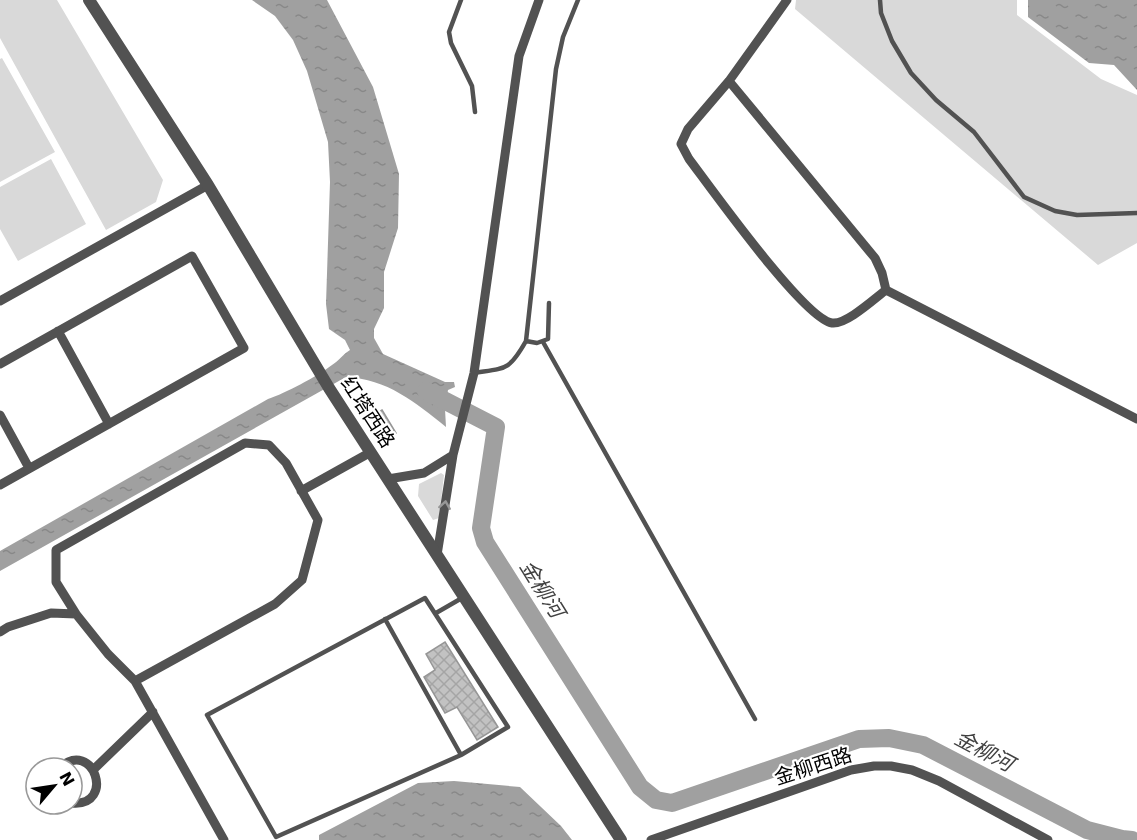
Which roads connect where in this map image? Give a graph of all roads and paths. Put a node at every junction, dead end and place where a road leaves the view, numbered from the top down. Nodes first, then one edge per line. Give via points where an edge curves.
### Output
1 (89, 0) edge
2 (461, 0) edge
3 (539, 0) edge
4 (578, 0) edge
5 (787, 0) edge
6 (880, 0) edge
7 (729, 81) junction
8 (475, 112) dead end
9 (208, 185) junction
10 (1137, 213) edge
11 (886, 290) junction
12 (0, 301) edge
13 (549, 303) dead end
14 (58, 331) junction
15 (526, 341) junction
16 (543, 342) junction
17 (0, 364) edge
18 (474, 373) junction
19 (0, 415) edge
20 (1137, 419) edge
21 (109, 424) junction
22 (371, 452) junction
23 (453, 455) junction
24 (29, 468) junction
25 (388, 479) junction
26 (0, 485) edge
27 (302, 491) junction
28 (437, 555) junction
29 (464, 597) junction
30 (436, 613) junction
31 (76, 614) junction
32 (386, 619) junction
33 (0, 632) edge
34 (135, 681) junction
35 (153, 712) junction
36 (755, 719) dead end
37 (461, 755) junction
38 (84, 763) edge
39 (93, 770) junction
40 (84, 802) edge
41 (224, 840) edge
42 (621, 840) edge
43 (651, 840) edge
44 (1048, 840) edge

1 - 9 street, 红塔西路
2 - 8 lane via 449,32 472,86
3 - 18 street via 519,56
4 - 15 lane via 563,37 556,69
5 - 7 street
6 - 10 lane via 881,14 910,73 974,132 1024,197 1055,211 1077,215
7 - 11 street via 875,258
7 - 11 street via 688,129 681,144 689,159 779,277 822,320 843,321
9 - 12 street
9 - 22 street, 红塔西路
11 - 20 street
13 - 16 lane via 548,339
14 - 17 street
14 - 21 street
14 - 21 street via 192,256 243,348
15 - 16 lane
15 - 18 lane via 507,368
16 - 36 lane
18 - 23 street
19 - 24 street
21 - 24 street
22 - 25 street, 红塔西路
22 - 27 street
23 - 25 street via 424,473
28 -> 23 street
24 - 26 street
25 - 28 street, 红塔西路
27 - 31 street via 286,463 269,446 245,443 56,550 56,582
27 - 34 street via 318,520 302,580 275,604
28 - 29 street, 红塔西路
29 - 30 lane
29 - 42 street, 红塔西路
30 - 32 lane via 425,598
30 - 37 lane via 508,727
31 - 33 street via 51,613
31 - 34 street
32 - 37 lane
32 - 37 lane via 207,715 276,837
34 - 35 street
35 - 39 street
35 - 41 street
38 - 39 street
39 - 40 street via 97,782 93,795
43 - 44 street, 金柳西路 via 851,770 874,766 912,770 939,781

